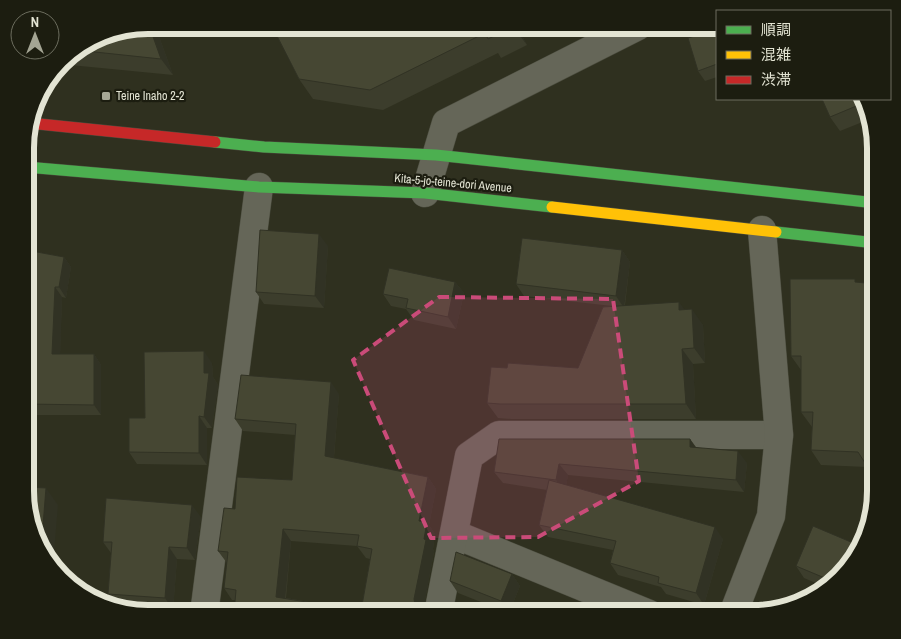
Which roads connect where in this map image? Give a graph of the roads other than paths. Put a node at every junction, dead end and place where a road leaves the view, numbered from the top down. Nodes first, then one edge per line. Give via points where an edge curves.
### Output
1 (622, 34) edge
2 (37, 124) edge
3 (436, 155) junction
4 (34, 168) edge
5 (259, 187) junction
6 (425, 193) junction
7 (867, 202) edge
8 (762, 230) junction
9 (867, 241) edge
10 (779, 435) junction
11 (454, 534) junction
12 (205, 605) edge
13 (440, 605) edge
14 (627, 605) edge
15 (736, 605) edge

1 - 3 street via 446,123
2 - 3 highway, Kita-5-jo-teine-dori Avenue via 264,147
3 - 6 street
3 - 7 highway, Kita-5-jo-teine-dori Avenue
4 - 5 highway, Kita-5-jo-teine-dori Avenue
5 - 6 highway, Kita-5-jo-teine-dori Avenue
5 - 12 street
6 - 8 highway, Kita-5-jo-teine-dori Avenue
8 - 9 highway, Kita-5-jo-teine-dori Avenue
8 - 10 street
10 - 11 street via 499,435 469,456
10 - 15 street via 771,516
11 - 13 street
11 - 14 street

